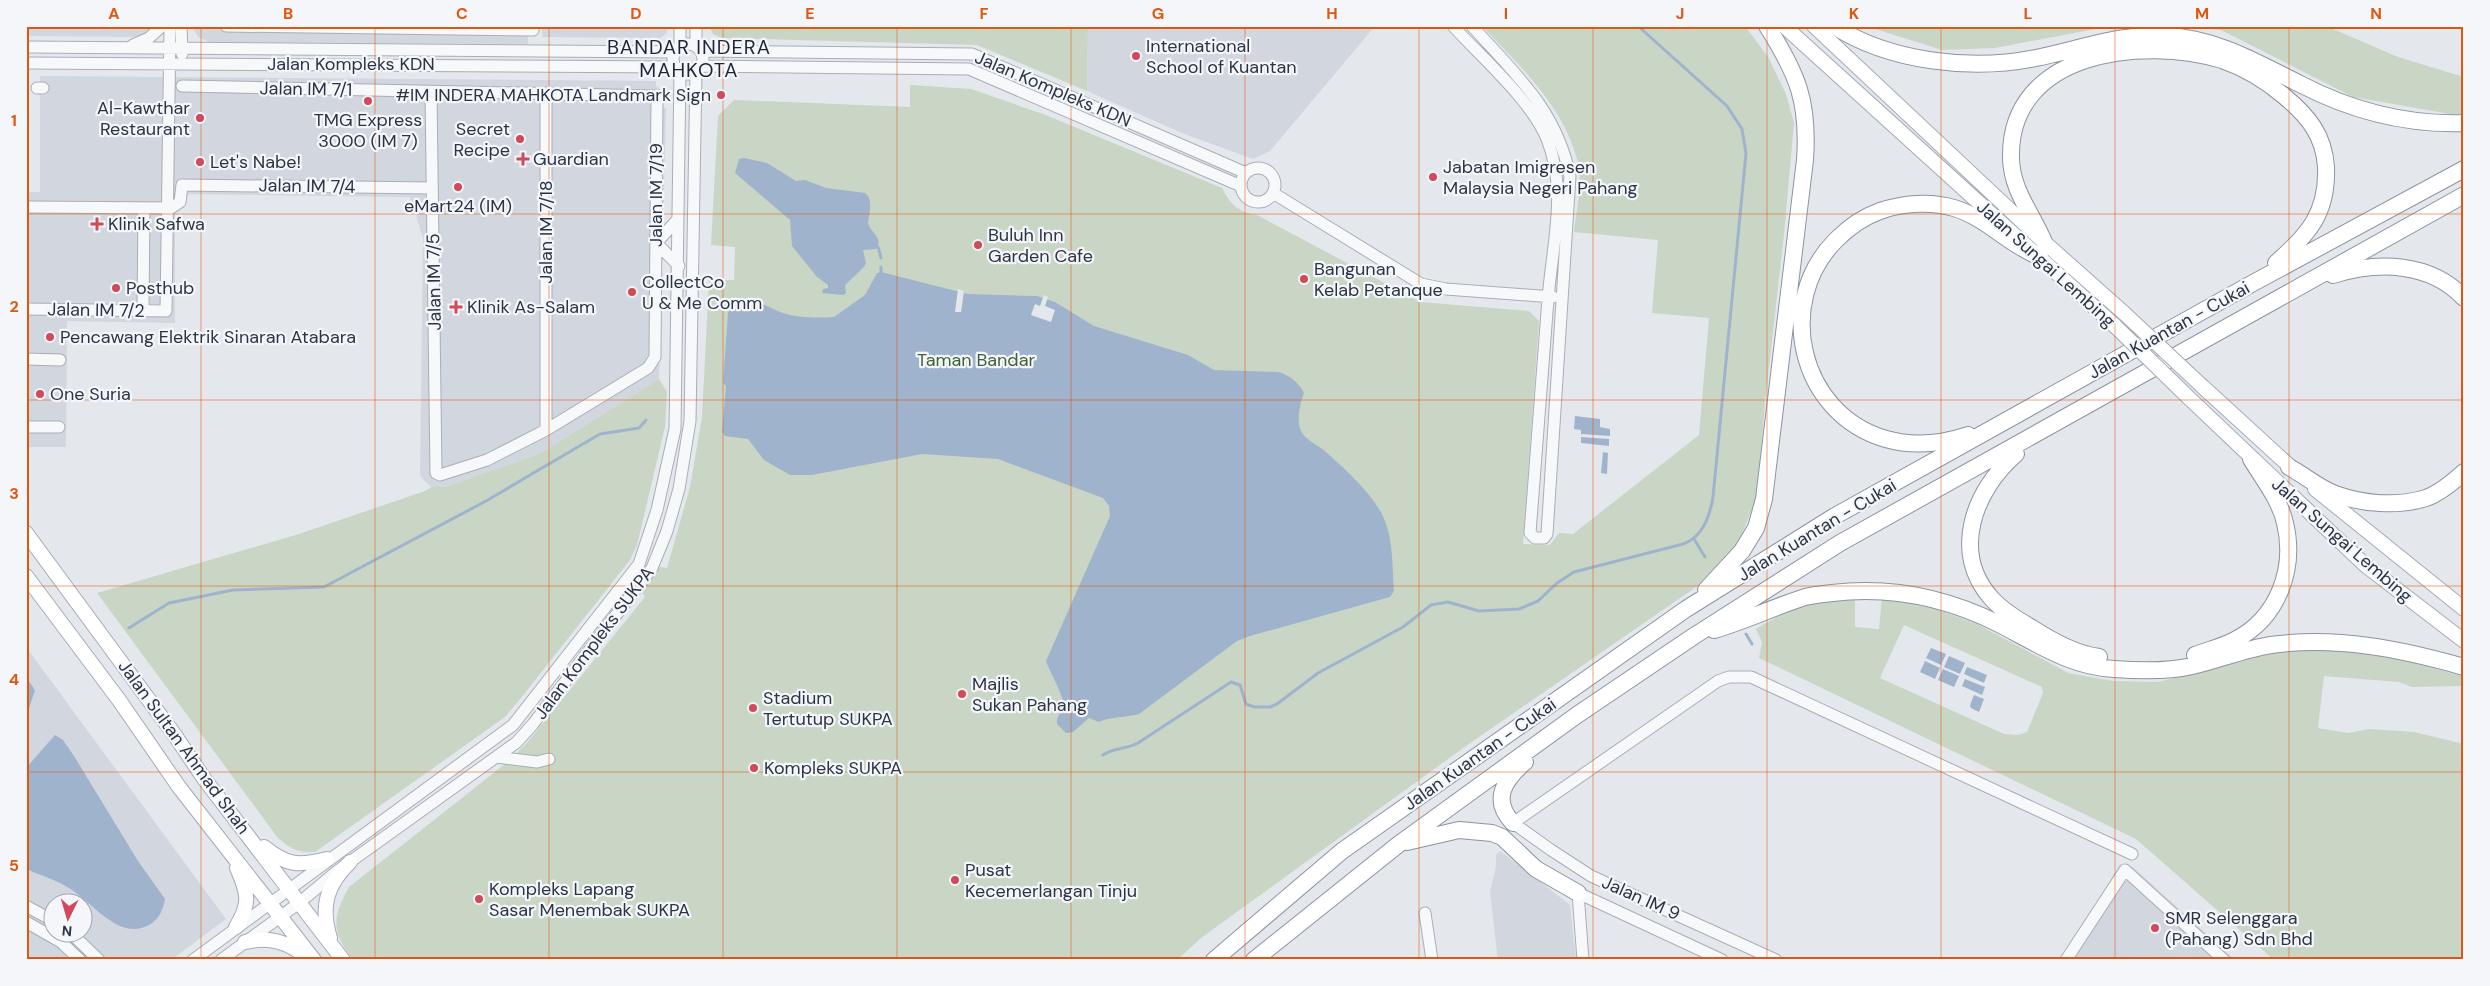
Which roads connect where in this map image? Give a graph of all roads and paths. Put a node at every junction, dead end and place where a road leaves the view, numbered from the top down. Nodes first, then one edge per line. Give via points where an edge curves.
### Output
1 (162, 26) edge
2 (170, 26) edge
3 (181, 26) edge
4 (226, 26) edge
5 (680, 26) edge
6 (696, 26) edge
7 (1453, 26) edge
8 (1472, 26) edge
9 (1767, 26) edge
10 (1784, 26) edge
11 (1814, 26) edge
12 (1834, 26) edge
13 (533, 28) edge
14 (26, 46) edge
15 (127, 47) junction
16 (176, 48) junction
17 (698, 48) junction
18 (678, 49) junction
19 (533, 50) junction
20 (972, 54) junction
21 (26, 63) edge
22 (170, 63) junction
23 (182, 63) junction
24 (699, 68) junction
25 (678, 69) junction
26 (969, 69) junction
27 (182, 86) dead end
28 (431, 92) junction
29 (546, 93) junction
30 (2464, 124) edge
31 (2464, 169) edge
32 (1246, 173) junction
33 (1241, 186) junction
34 (432, 188) junction
35 (1273, 193) junction
36 (2464, 195) edge
37 (26, 206) edge
38 (144, 208) junction
39 (168, 208) junction
40 (678, 219) junction
41 (656, 243) junction
42 (2042, 250) junction
43 (679, 266) junction
44 (2315, 278) junction
45 (2253, 283) junction
46 (1548, 297) junction
47 (1563, 298) junction
48 (2464, 298) edge
49 (26, 309) edge
50 (143, 311) junction
51 (26, 359) edge
52 (60, 360) dead end
53 (1997, 426) junction
54 (26, 427) edge
55 (59, 428) dead end
56 (546, 430) junction
57 (2042, 432) junction
58 (2251, 459) junction
59 (2289, 467) junction
60 (2464, 472) edge
61 (436, 473) joint
62 (26, 533) edge
63 (26, 576) edge
64 (1686, 609) junction
65 (2464, 610) edge
66 (1694, 636) junction
67 (2464, 641) edge
68 (2464, 667) edge
69 (1577, 715) junction
70 (496, 757) junction
71 (549, 759) dead end
72 (1514, 823) junction
73 (245, 830) junction
74 (1399, 844) junction
75 (227, 848) junction
76 (2132, 854) dead end
77 (327, 859) junction
78 (350, 862) junction
79 (288, 888) junction
80 (1578, 893) junction
81 (270, 902) junction
82 (299, 903) junction
83 (26, 906) edge
84 (1425, 913) dead end
85 (42, 915) edge
86 (281, 916) junction
87 (26, 922) edge
88 (236, 927) junction
89 (245, 942) junction
90 (82, 944) edge
91 (341, 958) edge
92 (2069, 958) edge
93 (1717, 959) edge
94 (80, 960) edge
95 (99, 960) edge
96 (193, 960) edge
97 (221, 960) edge
98 (312, 960) edge
99 (1214, 960) edge
100 (1254, 960) edge
101 (1432, 960) edge
102 (1583, 960) edge
103 (1776, 960) edge
104 (2224, 960) edge

1 - 15 street via 149,38
2 - 16 street
3 - 16 street
4 - 13 street
5 - 18 street
6 - 17 street
7 - 46 street via 1526,105 1546,138 1558,188
8 - 47 street via 1540,103 1562,145 1570,183
9 - 64 highway via 1795,76 1807,129 1764,499 1756,528 1742,551
10 - 42 main road, Jalan Sungai Lembing
11 - 42 main road, Jalan Sungai Lembing
12 - 30 highway via 1874,46 1922,58 1960,62 2036,58 2128,37 2196,38 2253,59 2300,84 2364,111 2412,122
13 - 19 street
14 - 15 street, Jalan Kompleks KDN
15 - 16 street, Jalan Kompleks KDN
16 - 19 street, Jalan Kompleks KDN
16 - 22 street
16 - 23 street
17 - 18 street via 689,44
17 - 20 street, Jalan Kompleks KDN
17 - 24 street via 703,59
18 - 19 street, Jalan Kompleks KDN
18 - 25 street via 674,58
20 - 26 street
20 - 32 street, Jalan Kompleks KDN
21 - 22 street, Jalan Kompleks KDN
22 - 23 street, Jalan Kompleks KDN
22 - 39 street
23 - 25 street, Jalan Kompleks KDN
24 - 25 street via 688,73
24 - 26 street, Jalan Kompleks KDN
24 - 70 street, Jalan Kompleks SUKPA via 690,421 679,489 667,531 648,574 528,731
25 - 40 street, Jalan Kompleks SUKPA
26 - 33 street, Jalan Kompleks KDN
27 - 28 street, Jalan IM 7/1
28 - 29 street, Jalan IM 7/19
28 - 34 street, Jalan IM 7/5
29 - 41 street, Jalan IM 7/19 via 657,96
29 - 56 street, Jalan IM 7/18
31 - 45 highway, Jalan Kuantan - Cukai
32 - 33 street
32 - 35 street via 1254,168 1268,172 1274,179
33 - 35 street via 1244,195 1252,201 1266,200
34 - 39 street, Jalan IM 7/4 via 182,185 180,202
34 - 61 street, Jalan IM 7/5
35 - 46 street via 1421,284
36 - 44 highway, Jalan Kuantan - Cukai
37 - 38 street
38 - 39 street
38 - 50 street
39 - 50 street, Jalan IM 7/2 via 166,311
40 - 41 street
40 - 43 street, Jalan Kompleks SUKPA
41 - 43 street
41 - 56 street, Jalan IM 7/19 via 654,357 648,368
42 - 45 highway via 2021,200 2011,160 2013,136 2021,110 2032,93 2069,65 2103,55 2142,50 2204,56 2249,71 2273,87 2310,121 2318,132 2325,155 2323,200 2316,220 2301,241
42 - 53 highway via 2025,251 1983,221 1955,208 1927,204 1894,206 1867,216 1846,230 1826,250 1809,279 1802,309 1804,351 1817,384 1846,418 1864,430 1904,443 1952,440
42 - 58 main road, Jalan Sungai Lembing, bridge
42 - 59 main road, Jalan Sungai Lembing, bridge via 2125,314
43 - 77 street, Jalan Kompleks SUKPA via 675,434 657,510 639,564 513,725
44 - 48 highway via 2367,267 2415,269 2448,284
44 - 57 highway, Jalan Kuantan - Cukai
45 - 53 highway, Jalan Kuantan - Cukai
46 - 47 street
46 - 47 street via 1530,533 1535,538 1547,534
49 - 50 street, Jalan IM 7/2
51 - 52 street
53 - 64 highway, Jalan Kuantan - Cukai via 1835,516
54 - 55 street
56 - 61 street, Jalan IM 7/19 via 487,460 440,475
57 - 58 highway via 2002,466 1978,501 1972,520 1970,549 1973,566 1992,599 2038,632 2094,656 2124,660 2159,661 2188,657 2235,640 2269,611 2289,568 2285,522 2275,498
57 - 66 highway, Jalan Kuantan - Cukai via 1840,543
58 - 67 main road, Jalan Sungai Lembing via 2365,565
59 - 60 highway via 2334,493 2366,502 2396,503 2427,498
59 - 65 main road, Jalan Sungai Lembing
62 - 73 main road, Jalan Sultan Ahmad Shah via 169,726 205,780
63 - 75 main road, Jalan Sultan Ahmad Shah
64 - 99 highway, Jalan Kuantan - Cukai via 1342,851
66 - 68 highway via 1807,597 1881,591 1920,596 1958,606 2045,650 2075,662 2111,669 2150,671 2190,667 2270,645 2321,641 2366,645
66 - 69 highway, Jalan Kuantan - Cukai
69 - 72 highway via 1520,766 1506,783 1502,807
69 - 74 highway, Jalan Kuantan - Cukai
70 - 71 street via 537,762
70 - 78 street, Jalan Kompleks SUKPA
72 - 76 street via 1718,681 1729,677 1751,677
72 - 103 street, Jalan IM 9 via 1591,876
73 - 77 main road via 285,861 299,864
73 - 79 main road, Jalan Sultan Ahmad Shah
74 - 80 highway via 1459,830 1492,833 1502,836 1536,869
74 - 100 highway, Jalan Kuantan - Cukai
75 - 81 main road, Jalan Sultan Ahmad Shah
75 - 88 main road via 247,893 244,915
77 - 79 street, Jalan Kompleks SUKPA
78 - 82 street, Jalan Kompleks SUKPA
78 - 91 main road via 334,879 325,907 330,937
79 - 81 street, Jalan Kompleks SUKPA
79 - 82 main road, Jalan Sultan Ahmad Shah
80 - 93 street, Jalan IM 9
80 - 102 street
81 - 86 main road, Jalan Sultan Ahmad Shah
81 - 88 street, Jalan Kompleks SUKPA
82 - 86 street, Jalan Kompleks SUKPA
82 - 91 main road, Jalan Sultan Ahmad Shah
83 - 85 street
84 - 101 street
86 - 89 street, Jalan Kompleks SUKPA
86 - 98 main road, Jalan Sultan Ahmad Shah
87 - 94 street via 61,942
88 - 96 street, Jalan Kompleks SUKPA
89 - 97 street, Jalan Kompleks SUKPA
89 - 98 main road via 277,940
90 - 95 street
92 - 104 street via 2125,870

